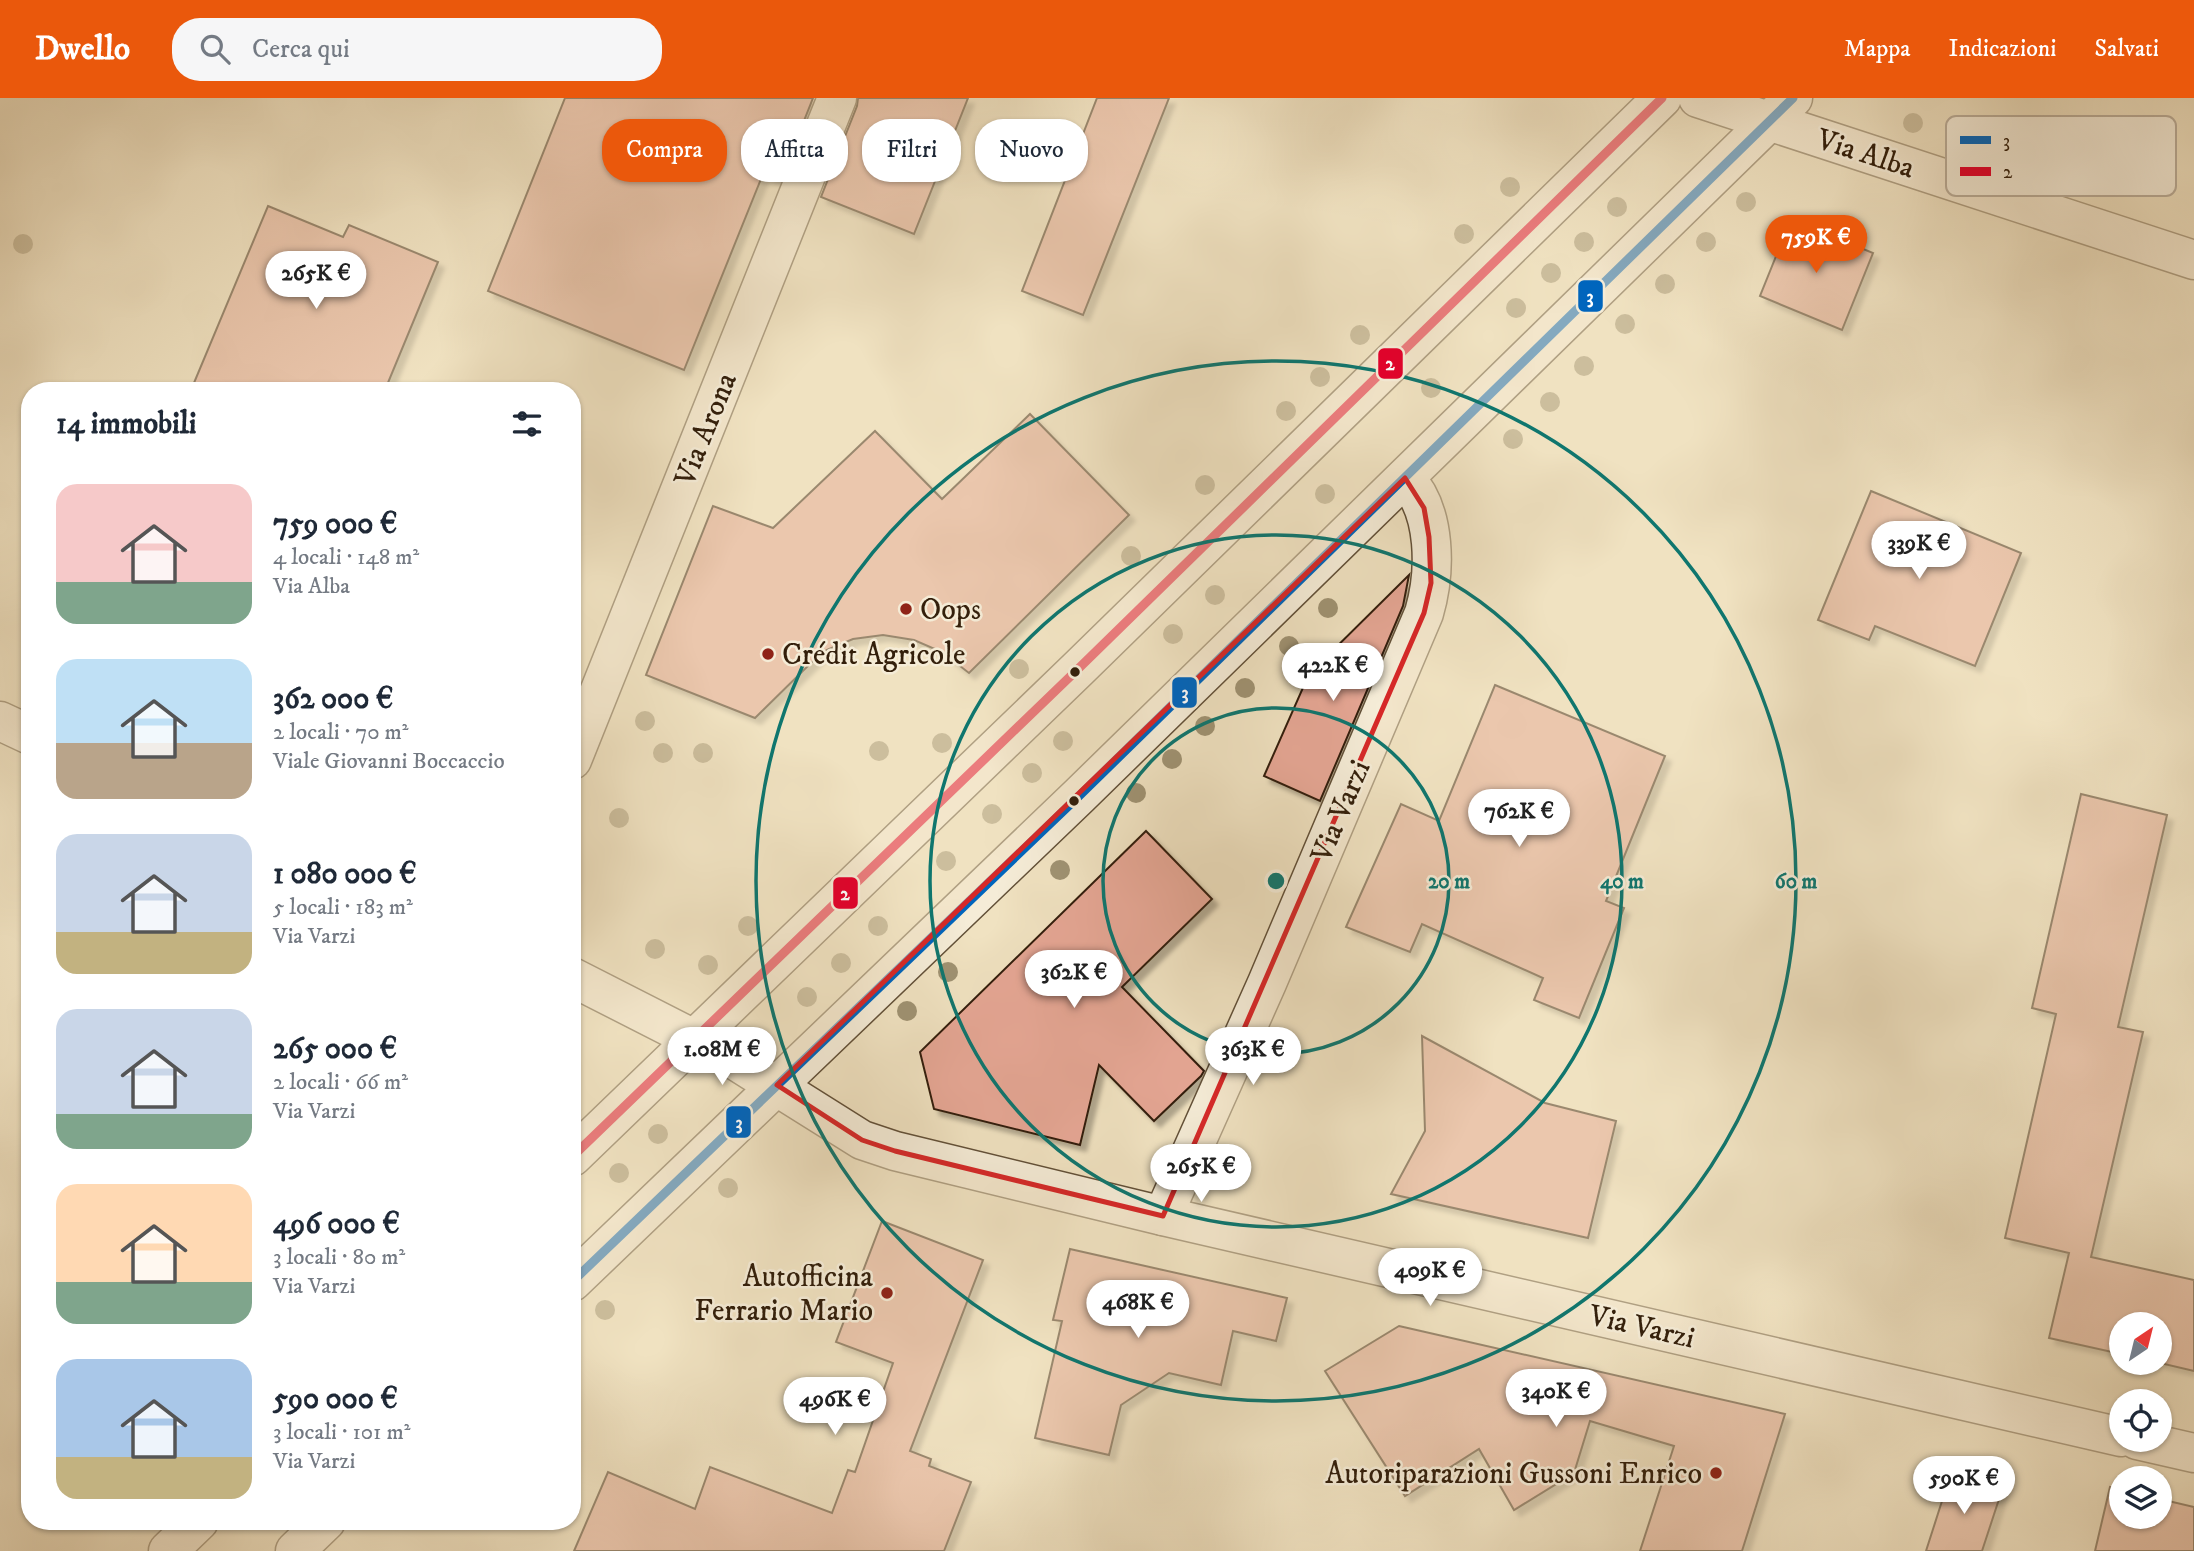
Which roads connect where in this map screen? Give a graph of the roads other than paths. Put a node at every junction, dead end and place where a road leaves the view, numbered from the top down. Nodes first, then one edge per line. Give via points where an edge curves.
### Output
1 (837, 98) edge
2 (1662, 98) edge
3 (1698, 98) edge
4 (1781, 109) edge
5 (1946, 169) edge
6 (2019, 196) edge
7 (2194, 260) edge
8 (1405, 478) junction
9 (0, 722) edge
10 (21, 731) edge
11 (581, 738) edge
12 (581, 982) edge
13 (695, 1040) junction
14 (777, 1085) junction
15 (581, 1148) edge
16 (1163, 1216) junction
17 (581, 1273) edge
18 (2109, 1434) edge
19 (2172, 1448) edge
20 (2194, 1453) edge
21 (190, 1530) edge
22 (317, 1530) edge
23 (168, 1551) edge
24 (295, 1551) edge

1 - 11 street, Via Arona
2 - 13 street
3 - 4 street, Via Alba
4 - 5 street, Via Alba
4 - 8 street
6 - 7 street, Via Alba
8 - 14 street
8 - 16 street, Via Varzi via 1424,508 1429,537 1431,583 1424,613
9 - 10 street
12 - 13 street, Via Varzi
13 - 14 street, Via Varzi
13 - 15 street
14 - 16 street, Via Varzi via 862,1140 894,1151
14 - 17 street
16 - 18 street, Via Varzi
19 - 20 street
21 - 23 street
22 - 24 street

